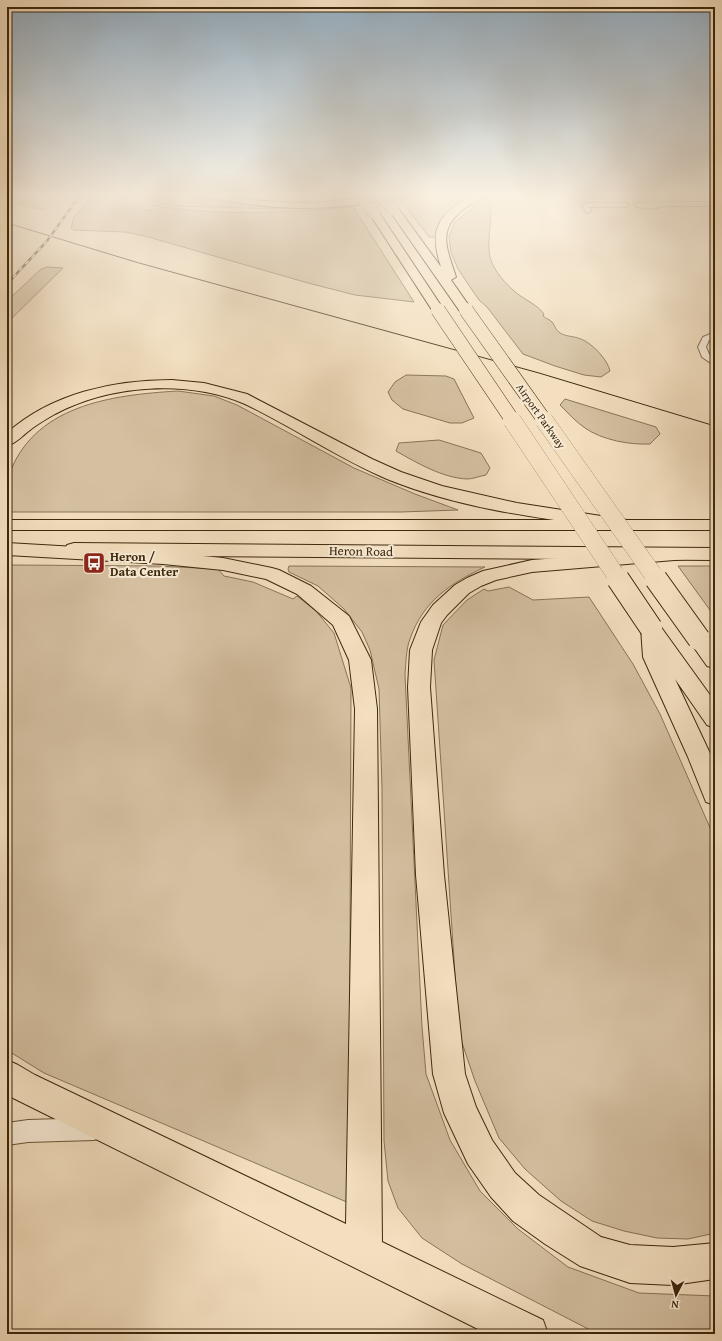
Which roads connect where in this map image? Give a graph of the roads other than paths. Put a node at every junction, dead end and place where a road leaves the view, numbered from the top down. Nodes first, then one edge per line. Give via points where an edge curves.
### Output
1 (403, 257) edge
2 (428, 257) edge
3 (444, 257) edge
4 (456, 296) junction
5 (715, 334) edge
6 (715, 363) edge
7 (7, 441) edge
8 (7, 525) edge
9 (627, 525) junction
10 (715, 525) edge
11 (7, 549) edge
12 (703, 554) edge
13 (651, 628) junction
14 (715, 661) edge
15 (715, 720) edge
16 (715, 795) edge
17 (7, 1076) edge
18 (107, 1128) junction
19 (7, 1134) edge
20 (364, 1252) junction
21 (715, 1261) edge
22 (529, 1334) edge

1 - 13 main road, Airport Parkway, bridge
2 - 4 main road, Airport Parkway, bridge
3 - 4 main road
4 - 14 main road, Airport Parkway, bridge
5 - 6 lane via 704,340 702,347 705,355
7 - 9 main road via 32,420 80,398 141,385 176,384 201,387 249,400 360,460 417,484 486,503
8 - 9 main road, Heron Road
9 - 10 main road, Heron Road
11 - 12 main road, Heron Road
11 - 20 main road via 163,558 248,568 272,574 304,590 342,621 360,660 366,709
12 - 21 main road via 532,566 490,575 474,582 452,598 431,622 421,650 419,687 430,875 449,1074 461,1113 480,1152 502,1185 526,1208 558,1232 592,1252 630,1264 672,1266
13 - 15 main road, Airport Parkway
13 - 16 main road via 654,657
17 - 18 main road via 23,1087
18 - 19 lane
18 - 20 main road
20 - 22 main road

